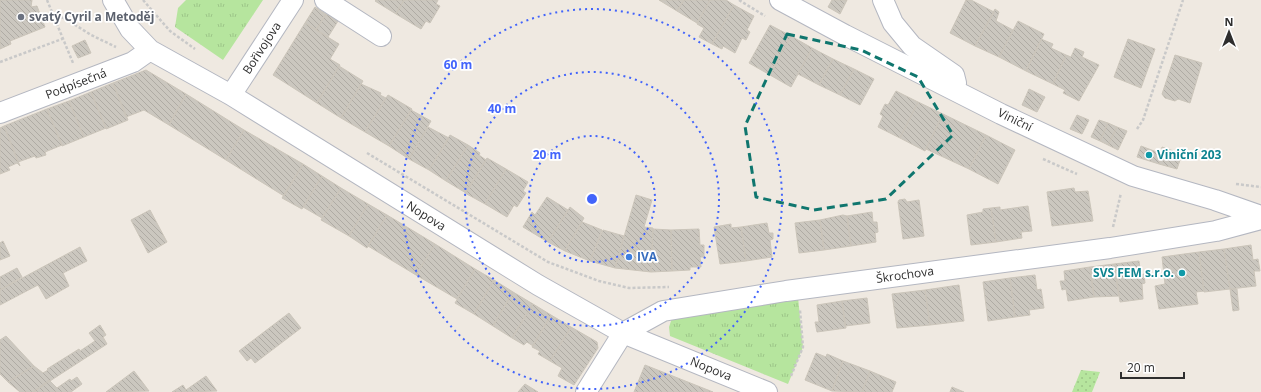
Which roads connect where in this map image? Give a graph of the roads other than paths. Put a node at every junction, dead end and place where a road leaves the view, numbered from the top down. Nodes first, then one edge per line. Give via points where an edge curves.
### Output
1 (113, 0) edge
2 (292, 0) edge
3 (325, 0) edge
4 (780, 0) edge
5 (883, 0) edge
6 (381, 36) dead end
7 (144, 54) junction
8 (954, 89) junction
9 (231, 95) junction
10 (0, 113) edge
11 (1261, 216) edge
12 (1261, 219) edge
13 (623, 333) junction
14 (586, 392) edge
15 (767, 392) edge

1 - 7 street, Nopova
2 - 9 street, Bořivojova
3 - 6 street
4 - 8 street, Viniční via 840,33
5 - 8 street via 893,23 912,46 954,75
7 - 9 street, Nopova
7 - 10 street, Podpísečná via 132,62
8 - 11 street, Viniční via 1133,176
9 - 13 street, Nopova via 538,285
12 - 13 street, Škrochova via 1216,231 1110,248 675,308 655,314
13 - 14 street, Škrochova
13 - 15 street, Nopova

